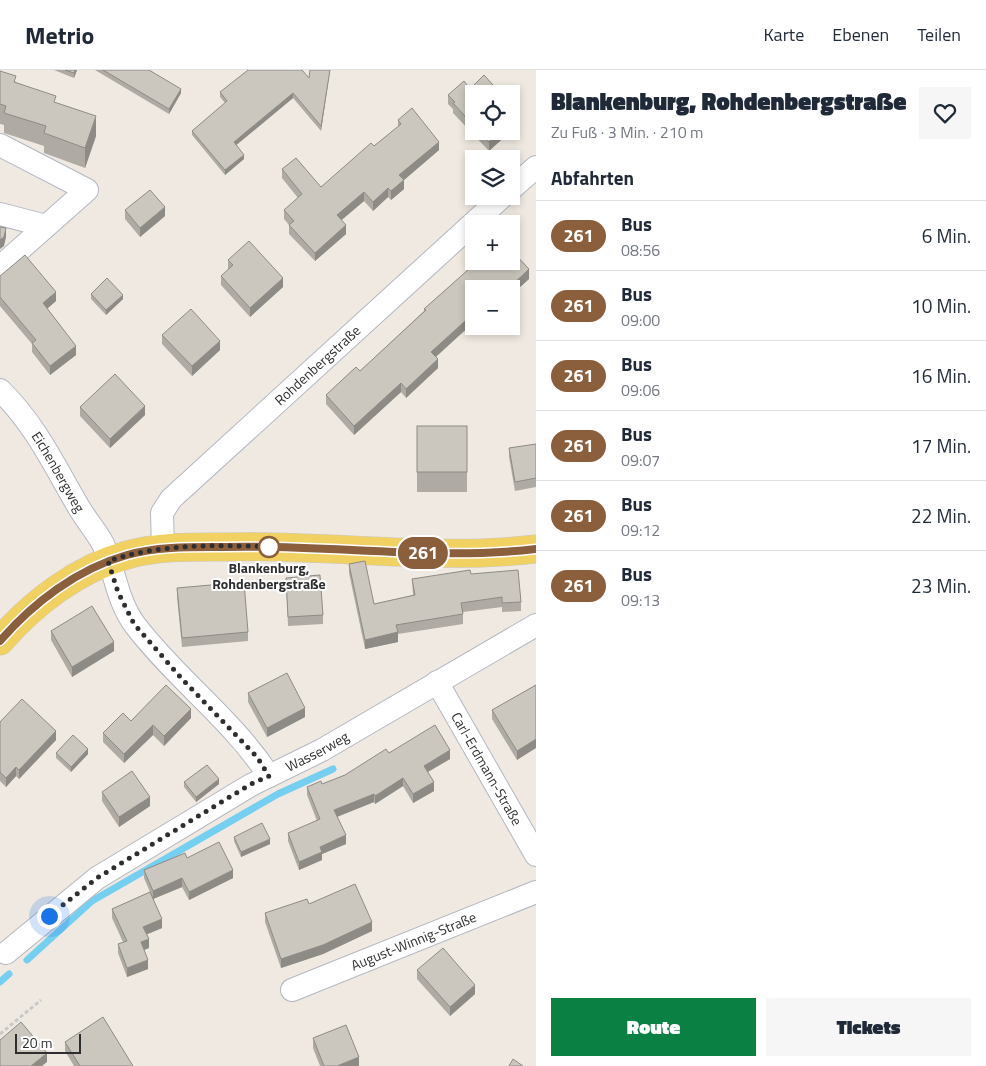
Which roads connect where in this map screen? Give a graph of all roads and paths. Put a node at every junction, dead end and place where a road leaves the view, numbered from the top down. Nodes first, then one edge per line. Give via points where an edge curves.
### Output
1 (0, 145) edge
2 (536, 167) edge
3 (520, 181) edge
4 (493, 205) edge
5 (0, 214) edge
6 (46, 226) junction
7 (0, 267) edge
8 (0, 390) edge
9 (163, 549) junction
10 (536, 549) edge
11 (108, 561) junction
12 (536, 625) edge
13 (0, 642) edge
14 (437, 682) junction
15 (269, 776) junction
16 (536, 855) edge
17 (536, 892) edge
18 (6, 952) dead end
19 (292, 990) dead end
20 (41, 1000) dead end
21 (0, 1034) edge

1 - 6 street via 87,190
2 - 3 street
4 - 9 street, Rohdenbergstraße via 171,499 162,513
5 - 6 street
6 - 7 street
8 - 11 street, Eichenbergweg via 17,406 40,437 98,534
9 - 10 main road via 248,546 452,553
9 - 11 main road via 128,554
11 - 13 main road via 57,589
11 - 15 street, Eichenbergweg via 118,592 134,624 257,757
12 - 14 street, Wasserweg
14 - 15 street, Wasserweg via 322,750
14 - 16 street, Carl-Erdmann-Straße
15 - 18 street, Wasserweg via 97,878
17 - 19 street, August-Winnig-Straße
20 - 21 path

